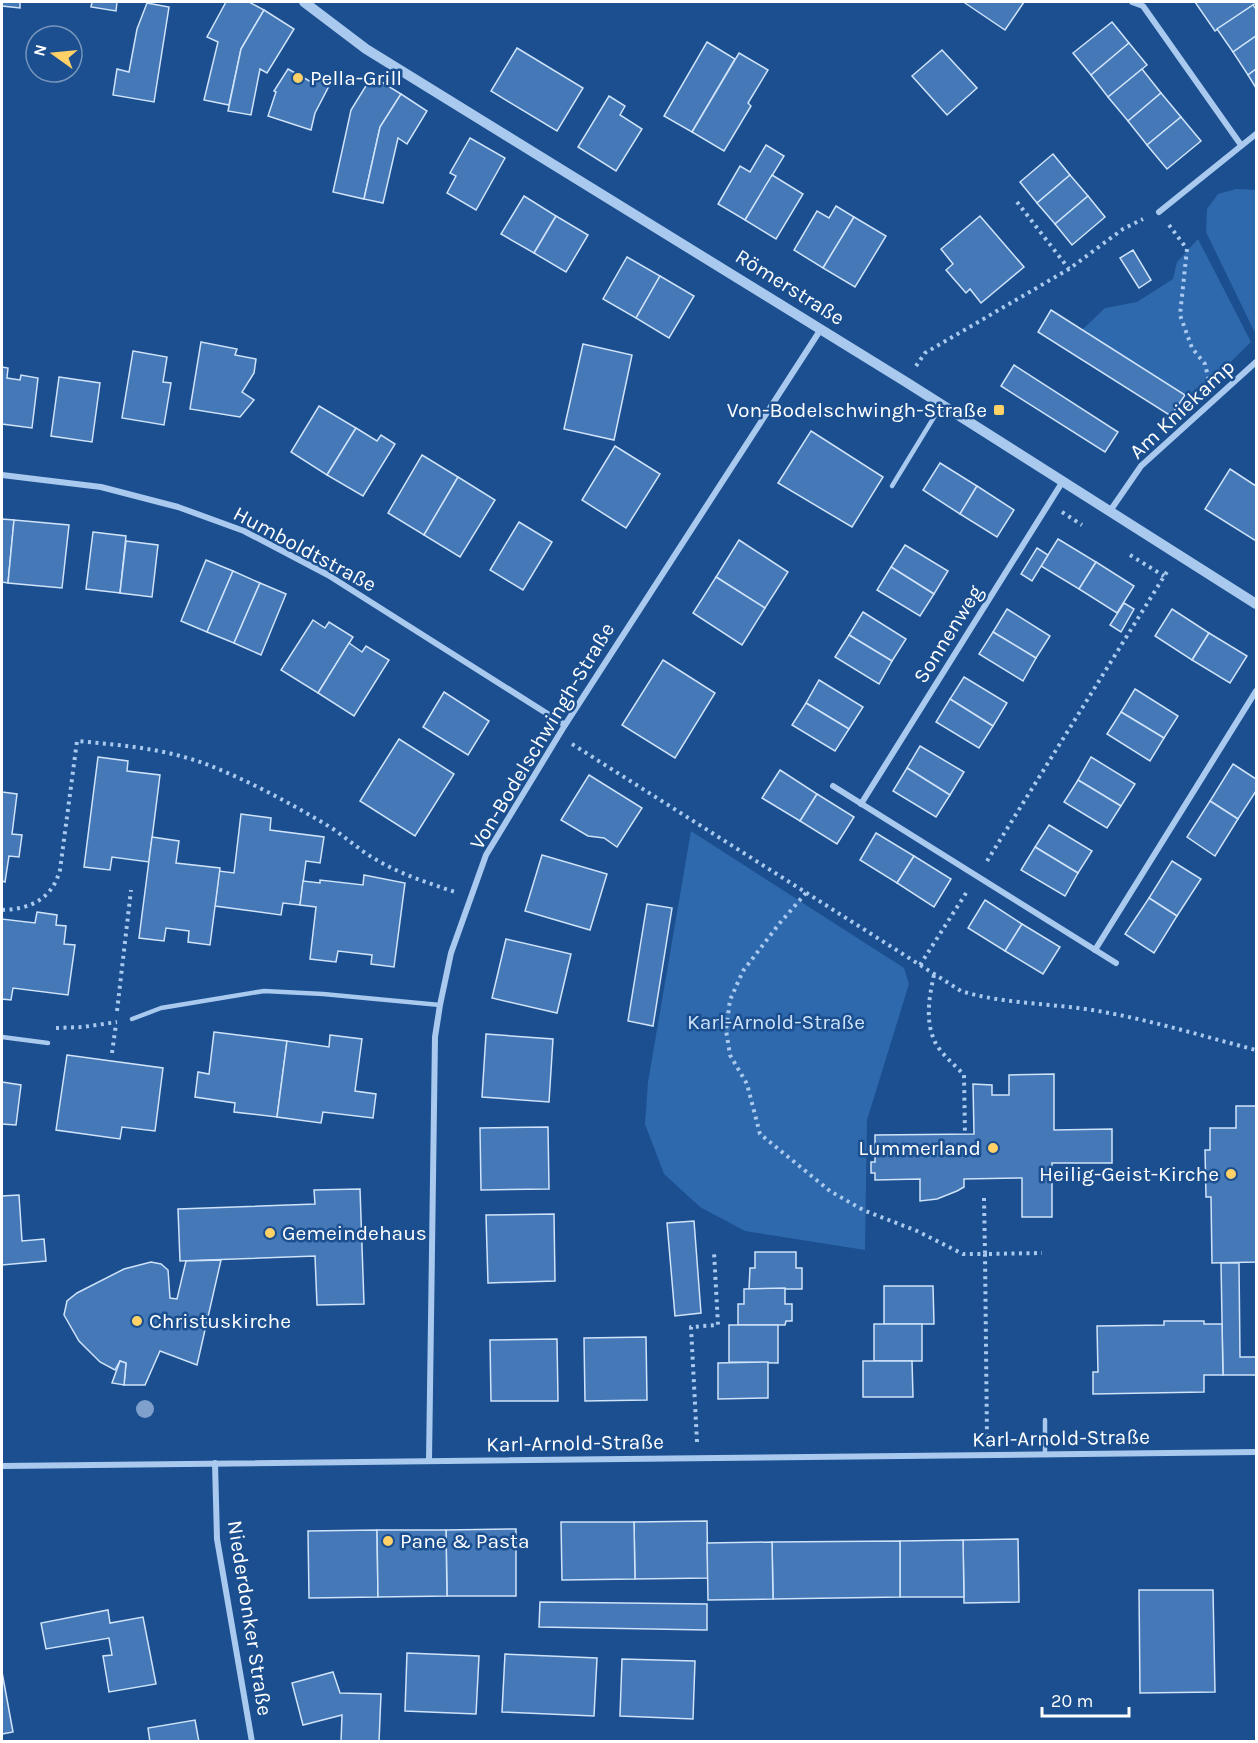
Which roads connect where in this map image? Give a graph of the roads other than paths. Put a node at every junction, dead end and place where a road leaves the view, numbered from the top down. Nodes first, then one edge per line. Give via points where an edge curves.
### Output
1 (304, 2) edge
2 (1132, 2) edge
3 (1257, 134) edge
4 (1240, 145) junction
5 (1159, 212) road end
6 (820, 329) junction
7 (1257, 362) edge
8 (942, 404) junction
9 (2, 475) edge
10 (1063, 481) junction
11 (892, 486) dead end
12 (1110, 511) junction
13 (1257, 604) edge
14 (1257, 691) edge
15 (565, 725) junction
16 (833, 786) dead end
17 (861, 804) junction
18 (1095, 950) junction
19 (1116, 963) dead end
20 (440, 1005) junction
21 (132, 1019) road end
22 (2, 1037) edge
23 (48, 1043) dead end
24 (1045, 1420) dead end
25 (1257, 1452) edge
26 (1045, 1455) junction
27 (429, 1461) junction
28 (215, 1463) junction
29 (2, 1466) edge
30 (252, 1742) edge

1 - 6 street, Römerstraße via 366,49
2 - 4 street via 1143,6
3 - 4 street
4 - 5 street
6 - 8 street, Römerstraße
6 - 15 street, Von-Bodelschwingh-Straße
7 - 12 street, Am Kniekamp via 1141,466
8 - 10 street, Römerstraße
8 - 11 lane
9 - 15 street, Humboldtstraße via 101,487 178,507 244,531 328,575
10 - 12 street, Römerstraße
10 - 17 street, Sonnenweg
12 - 13 street, Römerstraße
14 - 18 street
15 - 20 street, Von-Bodelschwingh-Straße via 486,855 451,953
16 - 17 street
17 - 18 street
18 - 19 street
20 - 21 lane via 264,991 161,1008
20 - 27 street, Von-Bodelschwingh-Straße via 433,1080
22 - 23 lane
24 - 26 lane
25 - 26 street, Karl-Arnold-Straße
26 - 27 street, Karl-Arnold-Straße
27 - 28 street, Karl-Arnold-Straße
28 - 29 street, Karl-Arnold-Straße
28 - 30 street, Niederdonker Straße via 217,1539

